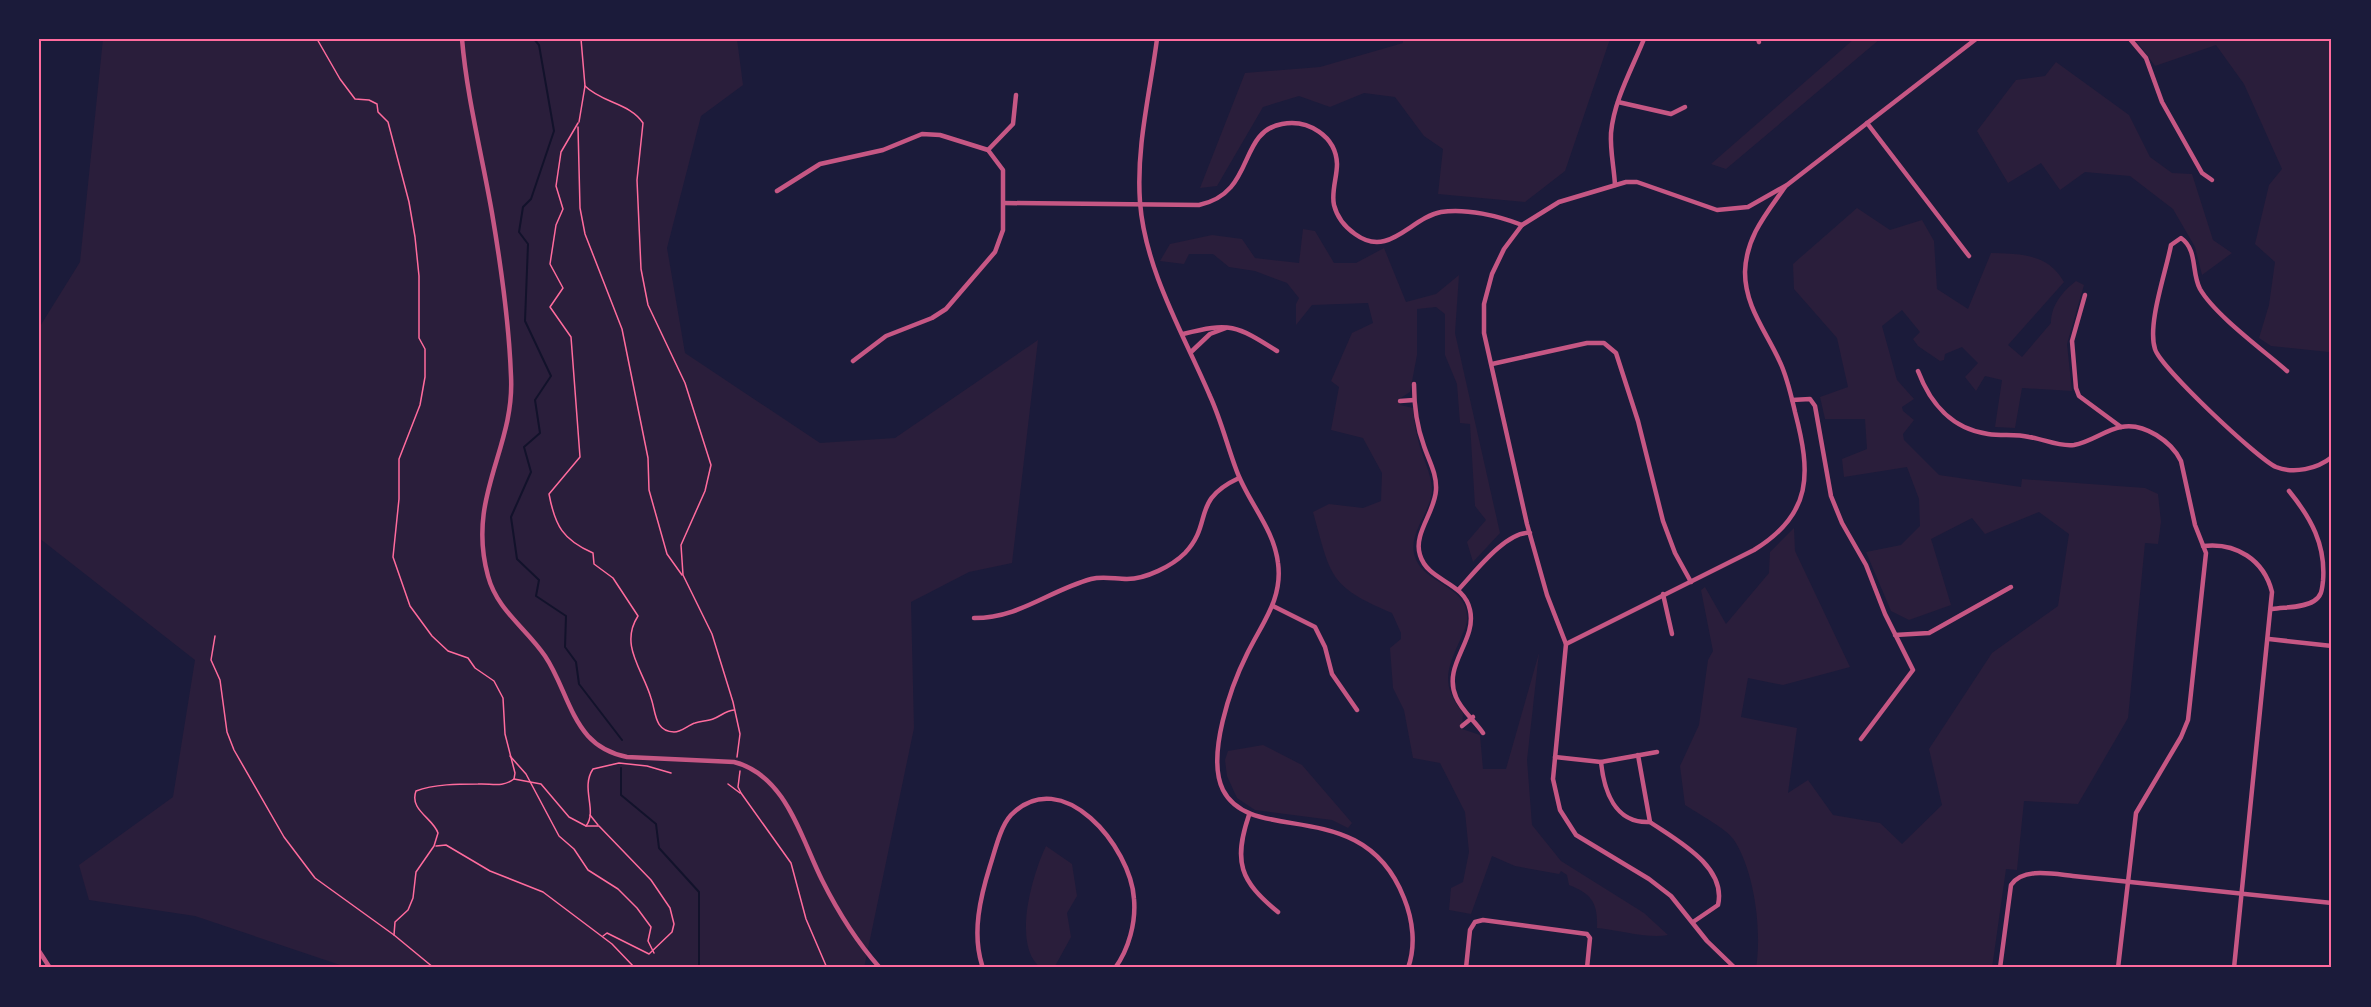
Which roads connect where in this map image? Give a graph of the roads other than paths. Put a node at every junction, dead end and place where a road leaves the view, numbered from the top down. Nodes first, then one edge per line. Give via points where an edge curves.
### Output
1 (462, 39) edge
2 (1156, 39) edge
3 (1644, 39) edge
4 (1976, 39) edge
5 (2130, 39) edge
6 (1016, 95) dead end
7 (1618, 102) junction
8 (1685, 107) dead end
9 (1867, 123) junction
10 (988, 150) junction
11 (2212, 180) dead end
12 (1615, 185) junction
13 (1787, 185) junction
14 (777, 191) dead end
15 (1140, 202) junction
16 (1004, 203) junction
17 (1522, 225) junction
18 (1970, 256) dead end
19 (2085, 295) dead end
20 (1226, 328) junction
21 (1203, 329) junction
22 (1184, 334) junction
23 (1207, 338) junction
24 (1277, 351) dead end
25 (1191, 352) junction
26 (853, 361) dead end
27 (1492, 364) junction
28 (1918, 371) dead end
29 (2287, 371) dead end
30 (1414, 384) dead end
31 (1414, 400) junction
32 (1792, 400) junction
33 (1400, 401) dead end
34 (2121, 427) junction
35 (2332, 457) edge
36 (1239, 478) junction
37 (2289, 491) dead end
38 (1530, 533) junction
39 (2203, 546) junction
40 (1691, 582) junction
41 (2011, 587) dead end
42 (1459, 589) junction
43 (1663, 594) junction
44 (1273, 606) junction
45 (2272, 609) junction
46 (974, 618) dead end
47 (1672, 634) dead end
48 (1895, 635) junction
49 (2269, 639) junction
50 (1566, 644) junction
51 (2332, 646) edge
52 (1357, 710) dead end
53 (1473, 717) junction
54 (1462, 726) dead end
55 (1483, 733) dead end
56 (1861, 739) dead end
57 (1657, 752) dead end
58 (1638, 755) junction
59 (1555, 757) junction
60 (1601, 762) junction
61 (1249, 815) junction
62 (1650, 822) junction
63 (2127, 882) junction
64 (2242, 894) junction
65 (2332, 903) edge
66 (1278, 912) dead end
67 (1693, 922) junction
68 (39, 951) edge
69 (982, 964) dead end
70 (50, 968) edge
71 (880, 968) edge
72 (1115, 968) edge
73 (1408, 968) edge
74 (1466, 968) edge
75 (1587, 968) edge
76 (1735, 968) edge
77 (2000, 968) edge
78 (2118, 968) edge
79 (2234, 968) edge

1 - 71 street via 471,112 493,215 511,376 509,411 486,492 481,530 488,576 499,602 544,654 578,724 602,747 627,757 734,762 751,767 768,781 801,830 851,934
2 - 15 street via 1140,148
3 - 7 street
4 - 9 street
5 - 11 street via 2146,58 2162,102 2202,174
6 - 10 street via 1013,124
7 - 8 street via 1671,114
7 - 12 street via 1611,130
9 - 13 street
9 - 18 street
10 - 14 street via 940,135 922,134 883,150 820,164
10 - 16 street via 1003,170
12 - 13 street via 1637,182 1699,206 1733,210 1748,207
12 - 17 street via 1559,202
13 - 32 street via 1757,227 1745,272 1749,302 1780,363
15 - 16 street
15 - 17 street via 1199,205 1221,198 1239,179 1259,137 1270,127 1297,124 1319,130 1333,148 1337,160 1334,205 1346,227 1360,238 1377,242 1395,239 1429,216 1442,212 1498,217
15 - 22 street via 1147,241
16 - 26 street via 1000,242 960,295 932,318 886,336
17 - 27 street via 1504,249 1488,288 1483,318
19 - 34 street via 2072,341 2076,388 2079,396
20 - 21 street via 1220,325
20 - 23 street
20 - 24 street via 1249,333
21 - 22 street
21 - 23 street
22 - 25 street
23 - 25 street
25 - 36 street
27 - 38 street
27 - 40 street via 1587,343 1604,343 1616,353 1664,521
28 - 34 street via 1939,410 1969,429 2067,445
29 - 35 street via 2232,325 2200,289 2191,250 2181,238 2176,239 2171,245 2153,328 2160,361 2256,453 2276,466 2301,470 2324,464
30 - 31 street
31 - 33 street
31 - 42 street via 1437,488 1435,506 1419,540 1420,556 1425,567
32 - 40 street via 1806,465 1802,495 1795,511 1772,539
32 - 48 street via 1810,399 1815,406 1831,496
34 - 39 street via 2146,430 2177,452
36 - 44 street via 1270,534 1278,559 1278,590
36 - 46 street via 1213,494 1192,544 1167,566 1129,579 1092,579 1003,617
37 - 45 street via 2318,537 2324,556 2322,589 2312,602
38 - 42 street via 1523,532 1506,541
38 - 50 street
39 - 45 street via 2231,547 2253,557 2270,580
39 - 63 street via 2206,553 2188,720 2136,813
40 - 43 street
41 - 48 street via 1929,633
42 - 53 street via 1468,603 1471,620 1452,679 1456,699
43 - 47 street
43 - 50 street
44 - 52 street via 1315,627 1332,674
44 - 61 street via 1235,680 1217,752 1216,766 1223,790
45 - 49 street
48 - 56 street via 1911,664 1911,675
49 - 51 street
49 - 64 street
50 - 59 street
53 - 54 street
53 - 55 street
57 - 58 street
58 - 60 street
58 - 62 street
59 - 60 street
59 - 67 street via 1555,794 1567,824 1590,845 1671,896
60 - 62 street via 1609,797 1618,811
61 - 66 street via 1240,844 1243,870 1256,894
61 - 73 street via 1325,828 1363,844 1375,855 1399,885 1407,906 1413,936
62 - 67 street via 1698,856 1719,888 1718,904
63 - 64 street
63 - 77 street via 2030,874 2015,880
63 - 78 street
64 - 65 street
64 - 79 street
67 - 76 street
68 - 70 street
69 - 72 street via 976,944 981,900 995,849 1010,817 1025,804 1057,799 1093,820 1125,860 1134,898 1134,918 1129,940
74 - 75 street via 1470,930 1475,922 1484,920 1587,934

